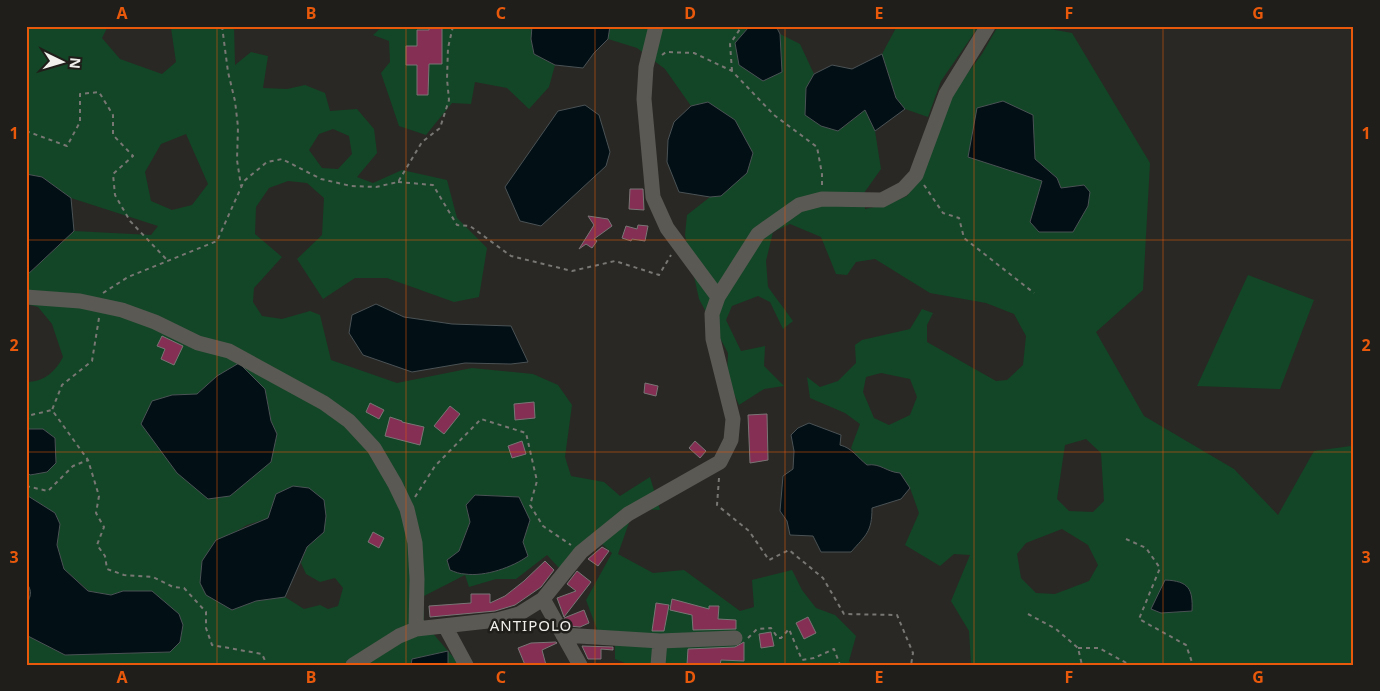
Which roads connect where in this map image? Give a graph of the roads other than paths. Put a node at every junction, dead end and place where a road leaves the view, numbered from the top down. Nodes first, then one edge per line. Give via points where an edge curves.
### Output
1 (656, 26) edge
2 (988, 26) edge
3 (26, 297) edge
4 (718, 297) junction
5 (543, 599) junction
6 (445, 626) junction
7 (416, 629) junction
8 (563, 635) junction
9 (736, 638) road end
10 (660, 641) junction
11 (353, 665) edge
12 (466, 665) edge
13 (580, 665) edge
14 (658, 665) edge

1 - 4 street via 646,68 644,99 653,197 667,228
2 - 4 street via 946,94 916,175 903,189 882,200 822,199 799,205 758,234
3 - 7 street via 101,299 198,343 229,352 324,403 349,421 374,448 407,509 415,543
4 - 5 street via 712,314 713,338 732,419 731,440 720,462 628,514 581,552
5 - 6 street via 519,614
5 - 8 street
6 - 7 street
6 - 12 street
7 - 11 street via 398,636
8 - 10 street
8 - 13 street
9 - 10 street
10 - 14 street

